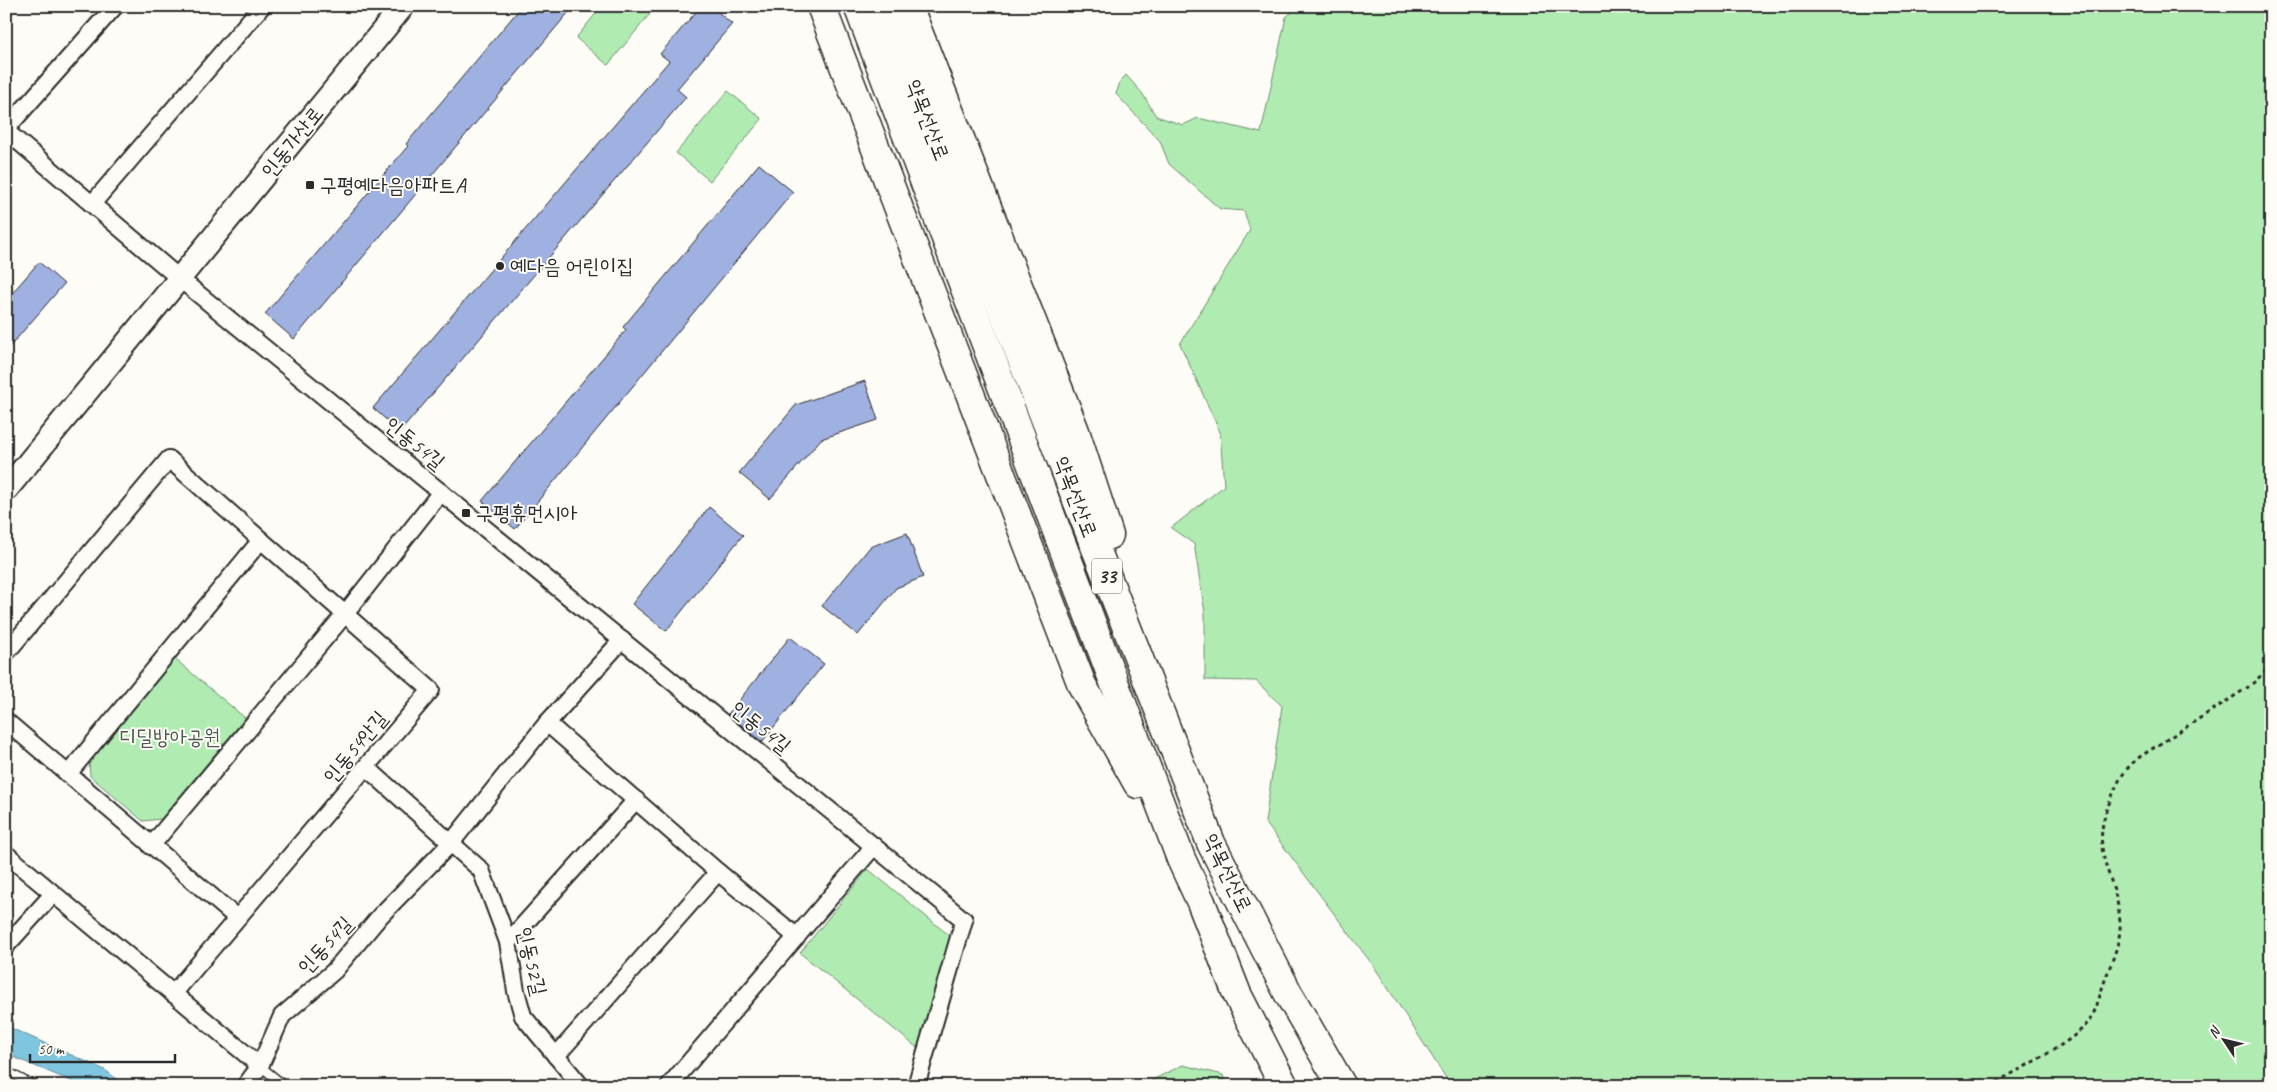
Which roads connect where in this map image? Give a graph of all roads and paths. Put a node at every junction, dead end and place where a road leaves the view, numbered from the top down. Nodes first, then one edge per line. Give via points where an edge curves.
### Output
1 (115, 6) edge
2 (262, 6) edge
3 (403, 6) edge
4 (821, 6) edge
5 (858, 6) edge
6 (884, 6) edge
7 (908, 6) edge
8 (6, 130) edge
9 (92, 204) junction
10 (180, 279) junction
11 (6, 490) edge
12 (441, 492) junction
13 (261, 540) junction
14 (345, 614) junction
15 (622, 640) junction
16 (6, 654) edge
17 (2271, 666) edge
18 (6, 721) edge
19 (548, 723) junction
20 (366, 767) junction
21 (68, 774) junction
22 (636, 800) junction
23 (451, 843) junction
24 (1211, 843) junction
25 (151, 846) junction
26 (874, 846) junction
27 (6, 854) edge
28 (1181, 859) junction
29 (718, 872) junction
30 (53, 894) junction
31 (237, 918) junction
32 (797, 937) junction
33 (508, 942) junction
34 (6, 946) edge
35 (173, 994) junction
36 (556, 1056) junction
37 (260, 1066) junction
38 (6, 1071) edge
39 (34, 1086) edge
40 (244, 1086) edge
41 (285, 1086) edge
42 (581, 1086) edge
43 (669, 1086) edge
44 (916, 1086) edge
45 (1284, 1086) edge
46 (1342, 1086) edge
47 (1990, 1086) edge

1 - 8 street
2 - 9 street
3 - 10 main road, 인동가산로
4 - 28 highway via 1082,685
5 - 28 highway, 약목선산로 / 33
6 - 24 highway, 약목선산로 / 33
7 - 24 highway via 1075,431
8 - 9 street
9 - 10 street
10 - 11 main road, 인동가산로
10 - 12 street, 인동54길
12 - 14 street
12 - 15 street, 인동54길
13 - 14 street, 인동54안길
13 - 16 street, 인동54안길 via 169,460
13 - 21 street
14 - 20 street, 인동54안길 via 431,690
14 - 25 street
15 - 19 street, 인동54길
15 - 26 street, 인동54길
17 - 47 path via 2250,686 2141,756 2120,776 2100,833 2120,931 2096,1006 2084,1027 2067,1040
18 - 21 street
19 - 22 street
19 - 23 street, 인동54길
20 - 23 street
20 - 31 street, 인동54안길
21 - 25 street
22 - 29 street
22 - 33 street
23 - 33 street, 인동52길 via 481,870
23 - 37 street, 인동54길 via 380,916 334,971 282,1016
24 - 46 highway, 약목선산로 / 33 via 1288,993
25 - 31 street
26 - 32 street
26 - 44 street, 인동54길 via 964,920
27 - 30 street
28 - 45 highway, 약목선산로 / 33 via 1237,994
29 - 32 street
29 - 36 street
30 - 34 street
30 - 35 street
31 - 35 street, 인동54안길
32 - 43 street
33 - 36 street, 인동52길 via 516,991 524,1016
35 - 37 street
36 - 42 street, 인동52길
37 - 40 street, 인동54길
37 - 41 lane
38 - 39 lane

